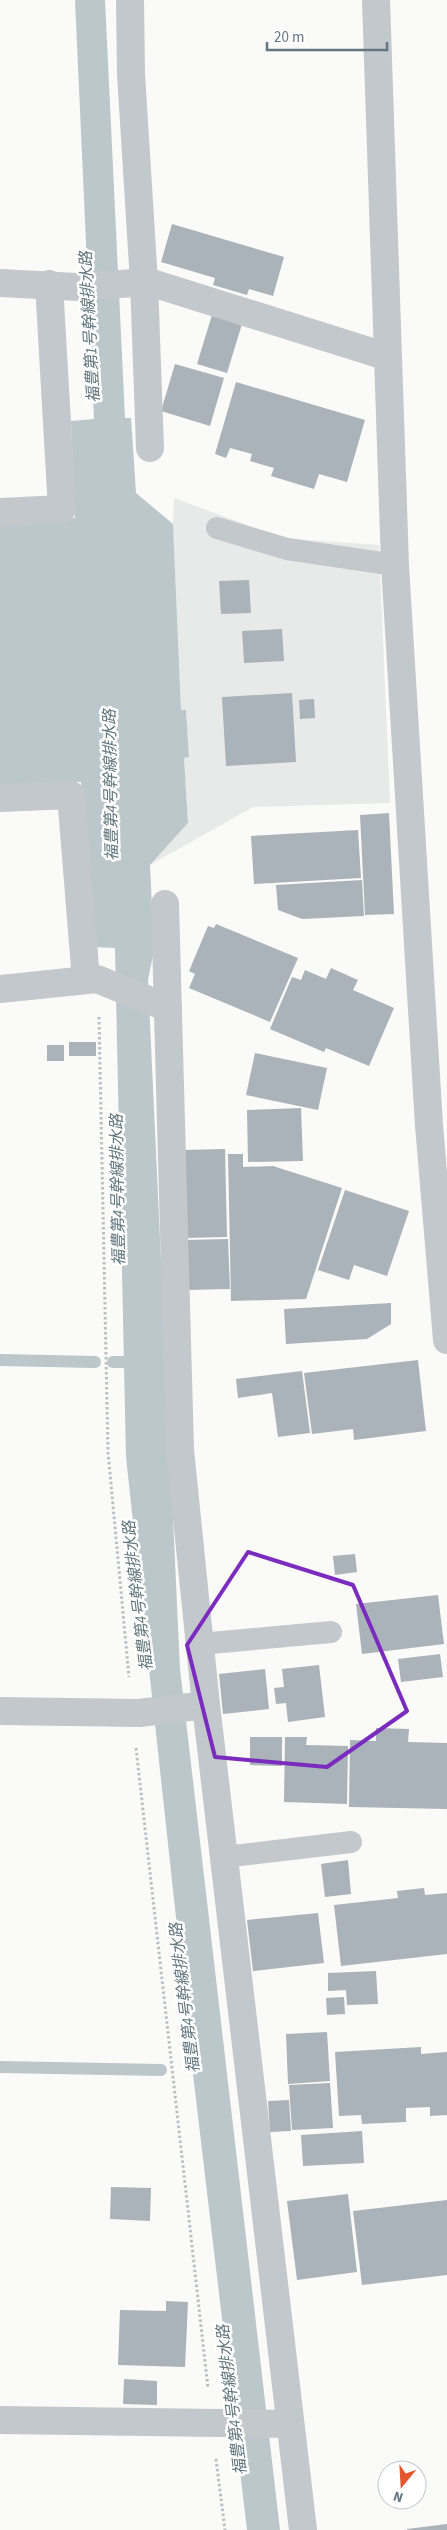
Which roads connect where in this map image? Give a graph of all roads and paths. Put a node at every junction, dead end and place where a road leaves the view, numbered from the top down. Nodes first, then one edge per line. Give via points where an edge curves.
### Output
1 (130, 0) edge
2 (376, 0) edge
3 (0, 283) edge
4 (136, 283) junction
5 (49, 284) junction
6 (388, 357) junction
7 (150, 448) dead end
8 (0, 512) edge
9 (217, 528) dead end
10 (395, 565) junction
11 (0, 798) edge
12 (165, 904) dead end
13 (91, 979) junction
14 (0, 989) edge
15 (166, 1007) junction
16 (447, 1340) edge
17 (330, 1632) dead end
18 (200, 1644) junction
19 (202, 1706) junction
20 (0, 1711) edge
21 (136, 1713) junction
22 (351, 1842) dead end
23 (224, 1857) junction
24 (0, 2420) edge
25 (215, 2423) junction
26 (285, 2424) junction
27 (225, 2530) edge
28 (303, 2530) edge

1 - 4 street
2 - 6 street
3 - 5 street
4 - 5 street via 77,287
4 - 6 street via 149,282
4 - 7 street
5 - 8 street via 62,509
6 - 10 street
9 - 10 lane via 287,549
10 - 16 street via 429,1125
11 - 13 street via 71,795
12 - 15 street
13 - 14 street
13 - 15 street
13 - 21 path via 99,1008 108,1452
15 - 18 street via 180,1450
17 - 18 lane
18 - 19 street
19 - 21 street
19 - 23 street
20 - 21 street
21 - 25 path
22 - 23 lane
23 - 26 street
24 - 25 street
25 - 26 street
25 - 27 path
26 - 28 street

